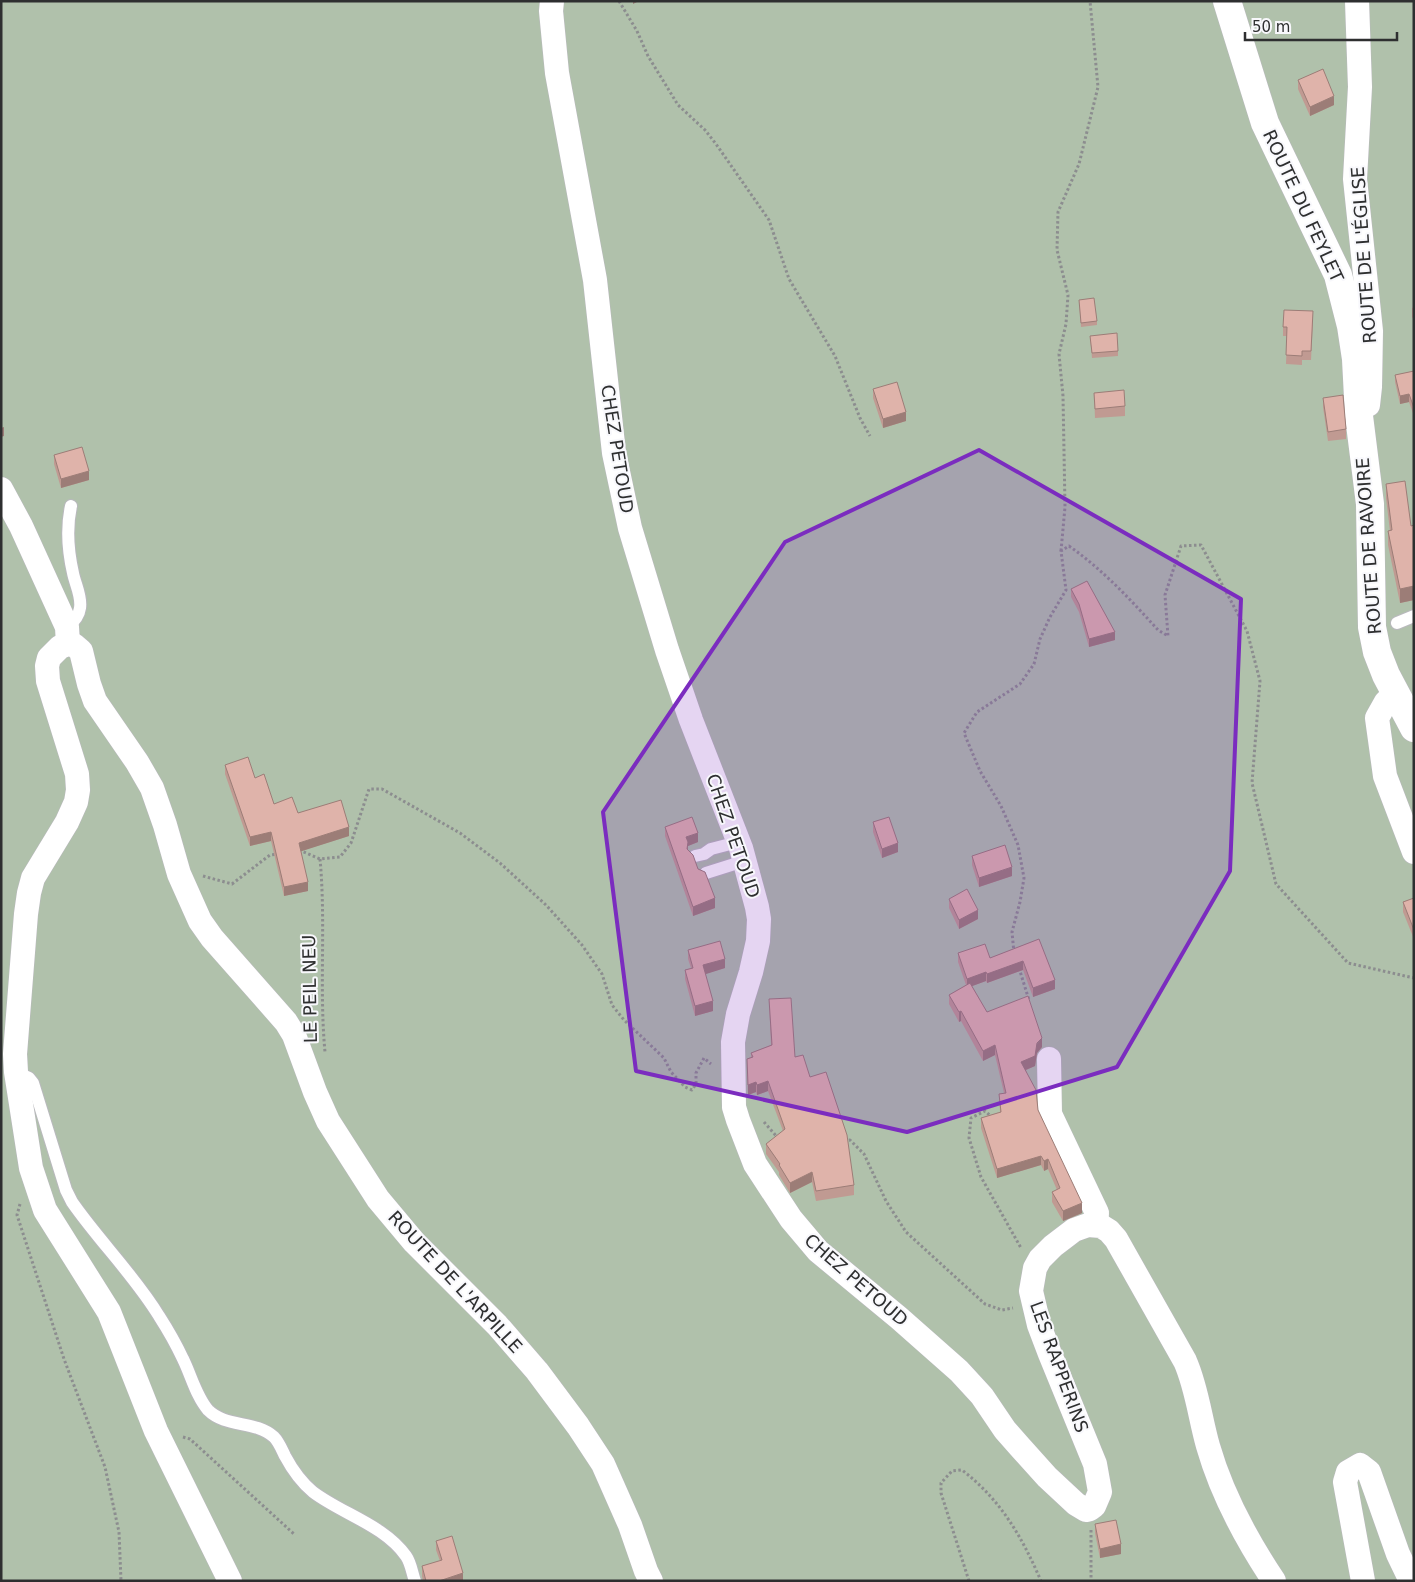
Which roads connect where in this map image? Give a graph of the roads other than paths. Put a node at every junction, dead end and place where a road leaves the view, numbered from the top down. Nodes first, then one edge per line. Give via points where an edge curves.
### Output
1 (552, 1) edge
2 (1227, 1) edge
3 (1357, 1) edge
4 (1359, 416) junction
5 (1, 489) edge
6 (71, 506) dead end
7 (1414, 616) edge
8 (1397, 623) dead end
9 (68, 636) junction
10 (1408, 713) edge
11 (741, 851) junction
12 (1414, 852) edge
13 (695, 856) edge
14 (706, 873) edge
15 (1049, 1059) dead end
16 (16, 1072) junction
17 (1096, 1225) junction
18 (1090, 1510) joint
19 (230, 1581) edge
20 (415, 1581) edge
21 (651, 1581) edge
22 (1274, 1581) edge
23 (1363, 1581) edge
24 (1411, 1581) edge

1 - 11 street, CHEZ PETOUD via 557,73 594,280 614,453 630,528 691,720
2 - 4 street, ROUTE DU FEYLET via 1265,123 1338,275 1352,326
3 - 4 street, ROUTE DE L'ÉGLISE via 1360,87 1355,179 1371,330 1369,400 1366,410
4 - 10 street, ROUTE DE RAVOIRE via 1370,504 1372,627 1377,652
5 - 9 street, ROUTE DE L'ARPILLE
6 - 9 lane via 68,537 81,606
7 - 8 lane
9 - 16 street via 49,658 47,671 52,698 77,774 78,790 72,811 33,878 29,893
9 - 21 street, ROUTE DE L'ARPILLE via 81,651 96,702 152,788 185,890 200,921 286,1022 325,1115 378,1199 414,1242 497,1325 537,1371 604,1464
10 - 12 street via 1386,702 1377,718 1385,776
11 - 13 lane via 711,849
11 - 14 lane
11 - 18 street, CHEZ PETOUD via 757,907 759,930 734,1033 733,1099 755,1164 803,1235 825,1258 959,1371 1047,1477 1081,1508
15 - 17 street via 1050,1114 1096,1213
16 - 19 street via 31,1168 45,1210 109,1312 156,1431
16 - 20 lane via 33,1083 72,1202 159,1316 207,1409 221,1420 255,1428 272,1436 306,1486 399,1547 408,1558
17 - 18 street, LES RAPPERINS via 1083,1226 1066,1236 1040,1259 1031,1291 1050,1354 1095,1464 1100,1492 1097,1503
17 - 22 street via 1109,1231 1116,1239 1184,1361 1228,1503
23 - 24 street via 1345,1482 1348,1472 1360,1465 1369,1472

